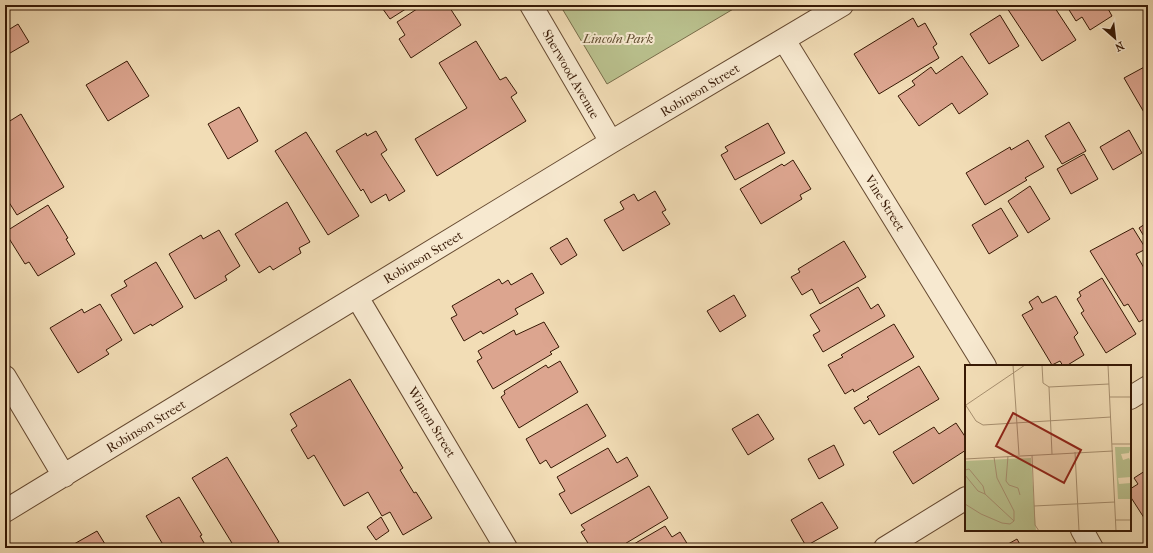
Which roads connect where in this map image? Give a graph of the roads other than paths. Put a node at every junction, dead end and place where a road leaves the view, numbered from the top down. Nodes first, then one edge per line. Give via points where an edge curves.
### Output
1 (531, 5) edge
2 (842, 5) edge
3 (784, 40) junction
4 (611, 142) junction
5 (357, 297) junction
6 (984, 365) edge
7 (5, 377) edge
8 (1148, 387) edge
9 (1131, 397) edge
10 (64, 476) junction
11 (965, 499) edge
12 (5, 511) edge
13 (1083, 531) edge
14 (506, 548) edge
15 (885, 548) edge
16 (1092, 548) edge

1 - 4 street, Sherwood Avenue
2 - 3 street, Robinson Street
3 - 4 street, Robinson Street
3 - 6 street, Vine Street
4 - 5 street, Robinson Street
5 - 10 street, Robinson Street
5 - 14 street, Winton Street
7 - 10 street
8 - 9 street
10 - 12 street, Robinson Street
11 - 15 street
13 - 16 street

